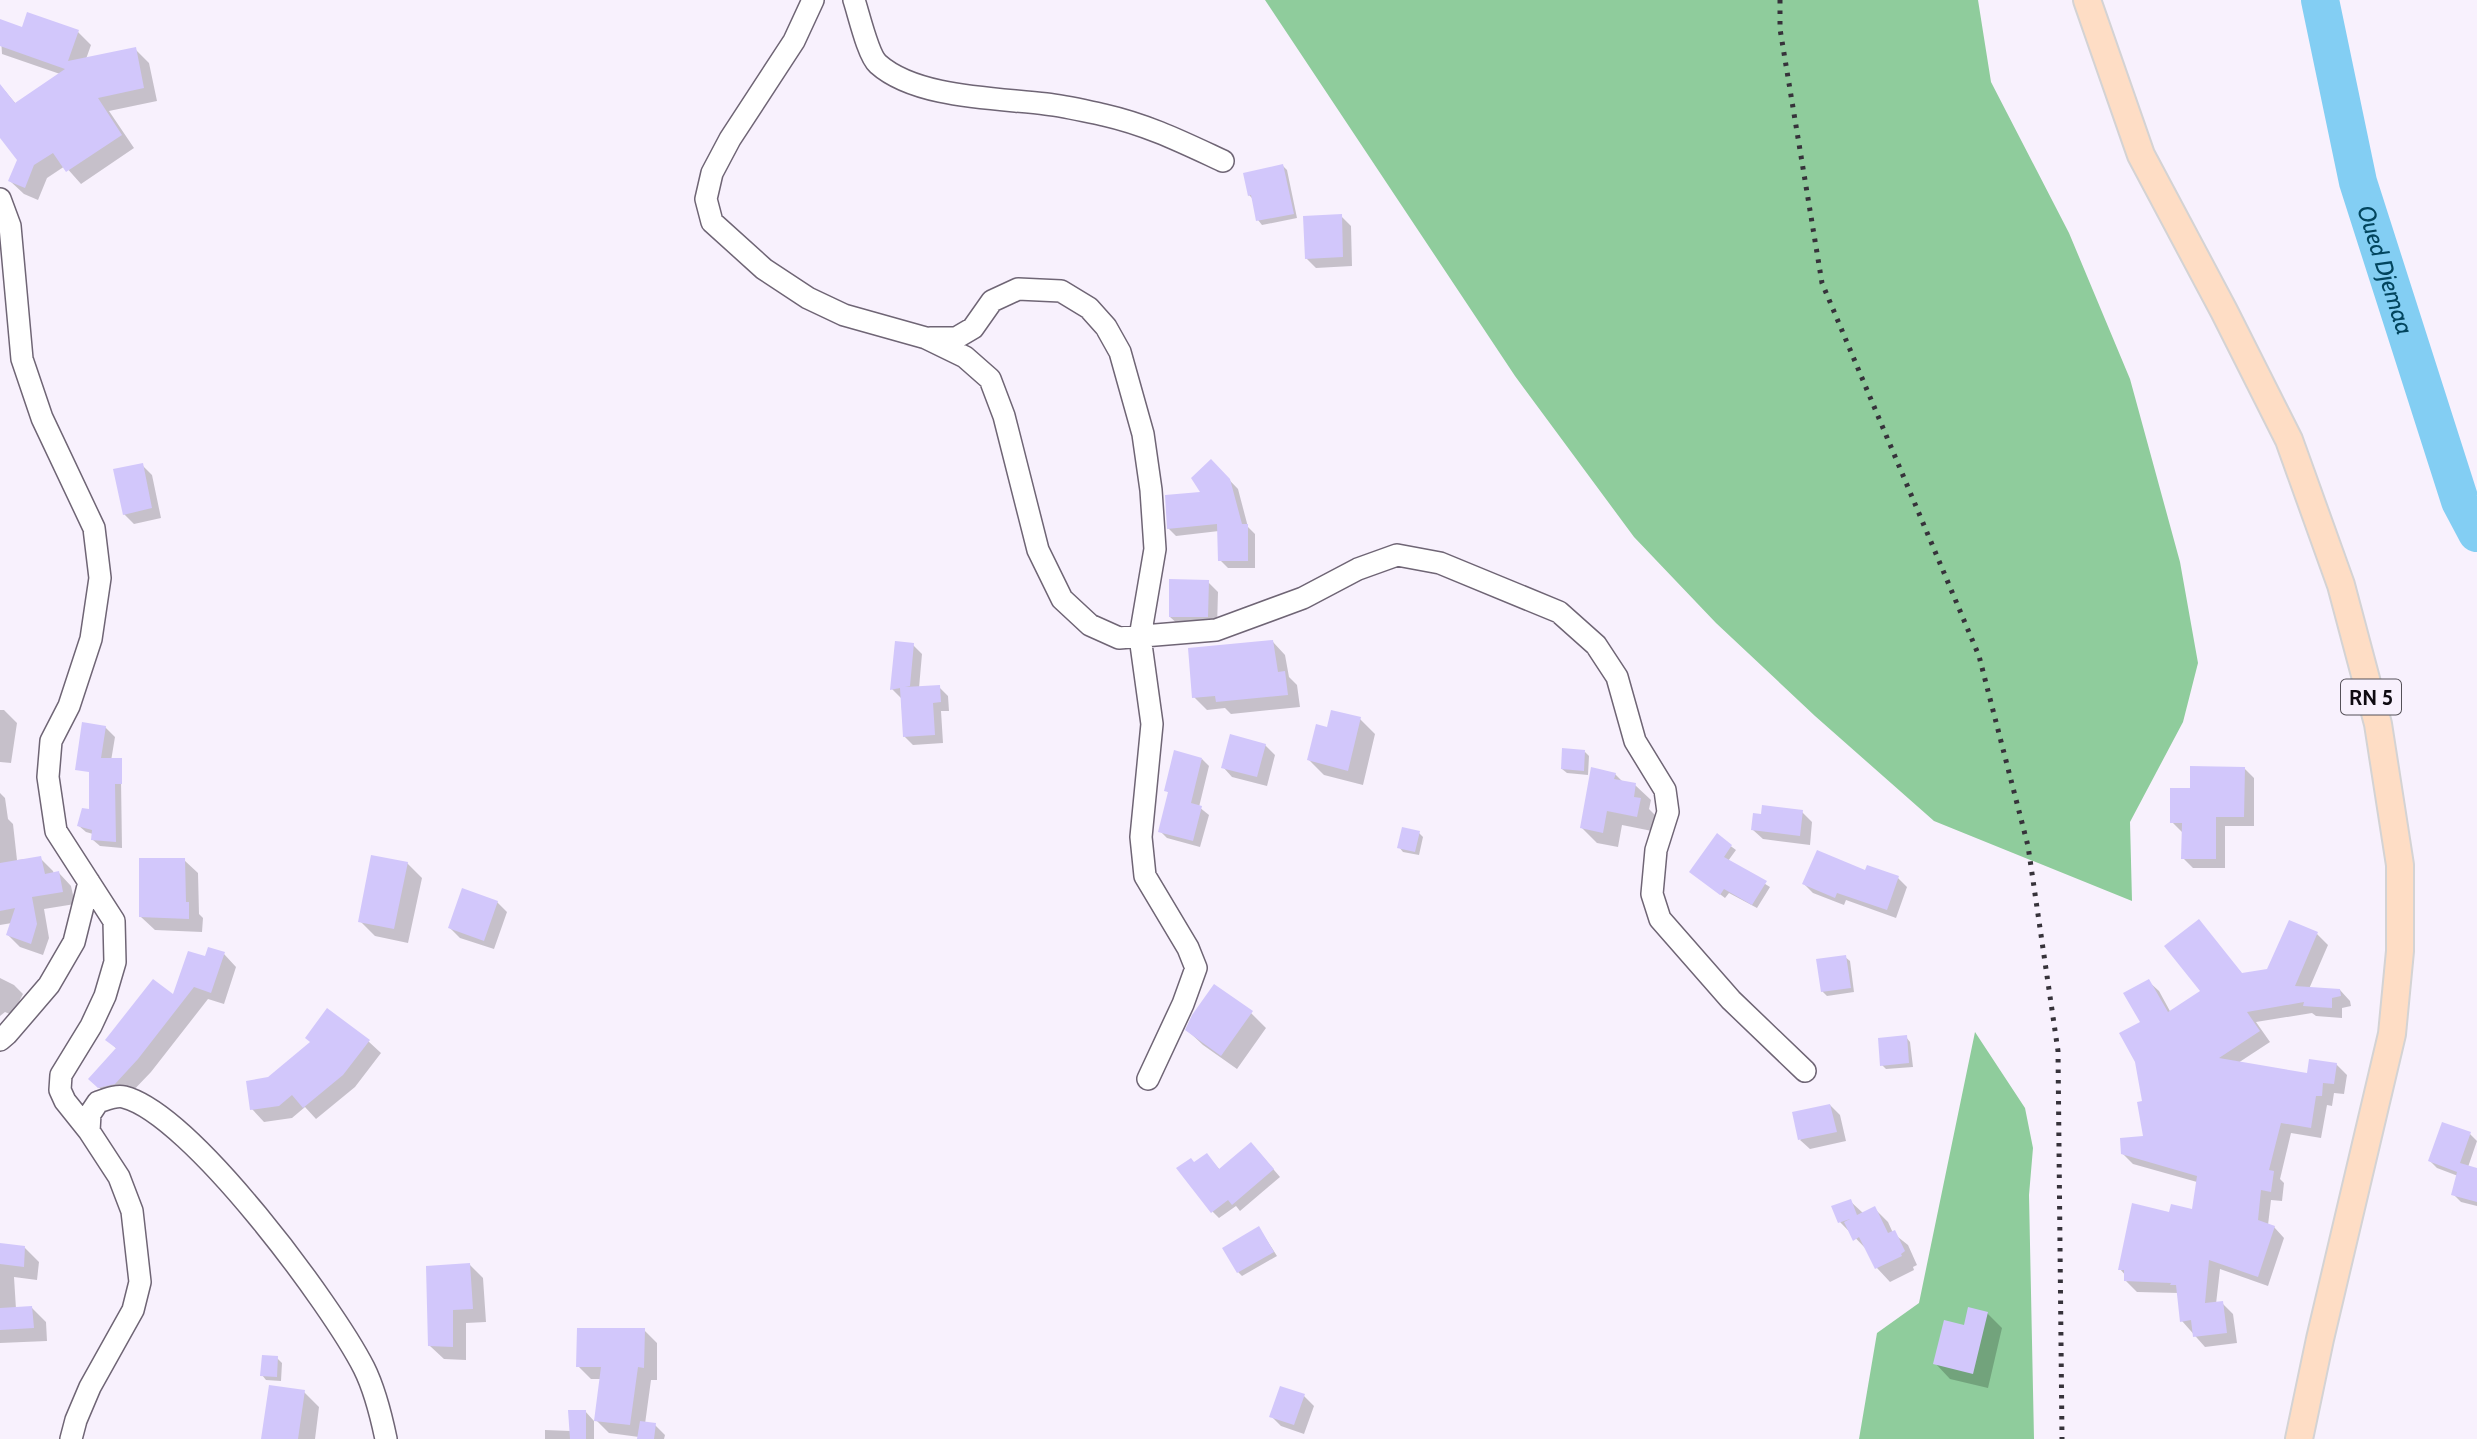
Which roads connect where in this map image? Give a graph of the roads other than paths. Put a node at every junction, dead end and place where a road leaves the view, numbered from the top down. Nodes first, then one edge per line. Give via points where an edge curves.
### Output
1 (813, 0) edge
2 (854, 0) edge
3 (2087, 0) edge
4 (1223, 162) dead end
5 (0, 199) edge
6 (926, 338) junction
7 (1140, 637) junction
8 (89, 882) junction
9 (0, 1040) edge
10 (1805, 1071) dead end
11 (1148, 1079) dead end
12 (89, 1131) junction
13 (71, 1439) edge
14 (386, 1439) edge
15 (2300, 1439) edge

1 - 6 street via 794,41 712,173 706,199 712,222 764,270 808,298 844,315
2 - 4 street via 874,62 893,76 958,95 1050,104 1105,116 1158,130
3 - 15 main road, RN 5 via 2141,155 2289,440 2341,584 2378,724 2400,864 2400,951 2392,1034
5 - 8 street via 10,226 22,359 42,418 94,528 100,578 91,639 69,706 51,740 48,777 56,831
6 - 7 street via 965,357 990,379 1038,550 1062,599 1090,625 1119,638
6 - 7 street via 956,338 973,328 992,301 1018,289 1061,291 1107,327 1120,352 1143,434 1151,490 1155,549
7 - 10 street via 1216,630 1303,598 1357,569 1397,555 1440,563 1559,612 1596,645 1618,677 1635,741 1665,790 1668,812 1656,850 1652,894 1660,919 1731,1000
7 - 11 street via 1152,724 1140,837 1145,876 1196,968
8 - 9 street via 74,942 49,985
8 - 12 street via 114,921 115,962 91,1026 61,1075 60,1090
12 - 13 street via 119,1177 132,1211 140,1282 133,1310 90,1387
12 - 14 street via 90,1114 98,1102 122,1096 173,1127 208,1161 249,1205 342,1330 365,1370

